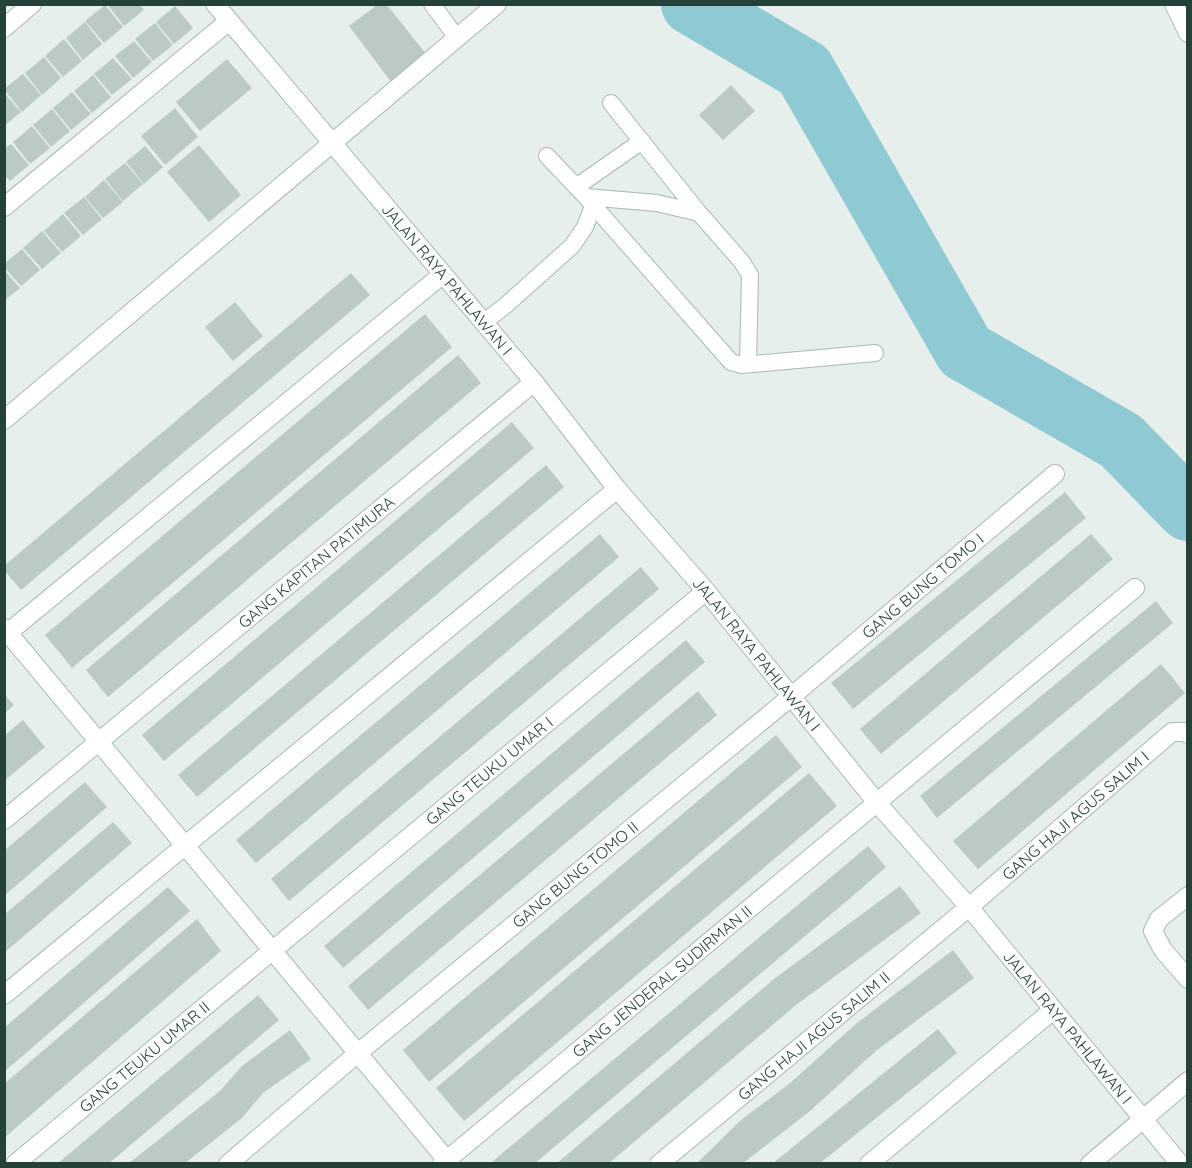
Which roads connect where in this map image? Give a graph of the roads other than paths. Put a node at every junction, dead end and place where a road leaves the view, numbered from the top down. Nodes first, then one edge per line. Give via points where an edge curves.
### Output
1 (32, 4) edge
2 (215, 4) edge
3 (432, 4) edge
4 (497, 4) edge
5 (1174, 4) edge
6 (229, 21) junction
7 (4, 28) edge
8 (1188, 33) edge
9 (457, 38) junction
10 (611, 103) dead end
11 (642, 141) junction
12 (333, 144) junction
13 (547, 156) dead end
14 (585, 196) junction
15 (4, 207) edge
16 (699, 213) junction
17 (443, 274) junction
18 (483, 323) junction
19 (875, 353) dead end
20 (748, 363) junction
21 (534, 382) junction
22 (4, 420) edge
23 (1054, 474) dead end
24 (617, 489) junction
25 (1135, 588) dead end
26 (706, 591) junction
27 (6, 632) edge
28 (792, 696) junction
29 (1186, 733) edge
30 (99, 742) junction
31 (878, 804) junction
32 (4, 820) edge
33 (184, 844) junction
34 (1188, 896) edge
35 (969, 907) junction
36 (273, 951) junction
37 (1188, 979) edge
38 (4, 995) edge
39 (1053, 1010) junction
40 (358, 1053) junction
41 (1188, 1081) edge
42 (1144, 1119) junction
43 (446, 1162) edge
44 (15, 1164) edge
45 (228, 1164) edge
46 (659, 1164) edge
47 (869, 1164) edge
48 (1090, 1164) edge
49 (1180, 1164) edge

1 - 7 street
2 - 6 street, JALAN RAYA PAHLAWAN I
3 - 9 lane
4 - 9 street
5 - 8 street
6 - 12 street, JALAN RAYA PAHLAWAN I
6 - 15 street
9 - 12 street
10 - 11 lane
11 - 14 lane
11 - 16 lane
12 - 17 street, JALAN RAYA PAHLAWAN I
12 - 22 street
13 - 14 lane
14 - 16 lane via 657,203
14 - 18 lane via 585,227 572,246
14 - 20 lane via 725,357 742,365
16 - 20 lane via 750,275
17 - 18 street, JALAN RAYA PAHLAWAN I
17 - 27 street
18 - 21 street, JALAN RAYA PAHLAWAN I
19 - 20 lane
21 - 24 street, JALAN RAYA PAHLAWAN I
21 - 30 street, GANG KAPITAN PATIMURA
23 - 28 street, GANG BUNG TOMO I
24 - 26 street, JALAN RAYA PAHLAWAN I
24 - 33 street
25 - 31 street, GANG JENDERAL SUDIRMAN II
26 - 28 street, JALAN RAYA PAHLAWAN I
26 - 36 street, GANG TEUKU UMAR I
27 - 30 street
28 - 31 street, JALAN RAYA PAHLAWAN I
28 - 40 street, GANG BUNG TOMO II
29 - 35 street, GANG HAJI AGUS SALIM I via 1172,732
30 - 32 street, GANG KAPITAN PATIMURA
30 - 33 street
31 - 35 street, JALAN RAYA PAHLAWAN I
31 - 43 street, GANG JENDERAL SUDIRMAN II
33 - 36 street
33 - 38 street
34 - 37 street via 1159,919 1153,931 1163,950
35 - 39 street, JALAN RAYA PAHLAWAN I
35 - 46 street, GANG HAJI AGUS SALIM II
36 - 40 street
36 - 44 street, GANG TEUKU UMAR II
39 - 42 street, JALAN RAYA PAHLAWAN I
39 - 47 street
40 - 43 street
40 - 45 street, GANG BUNG TOMO II
41 - 42 street
42 - 48 street
42 - 49 street, JALAN RAYA PAHLAWAN I

